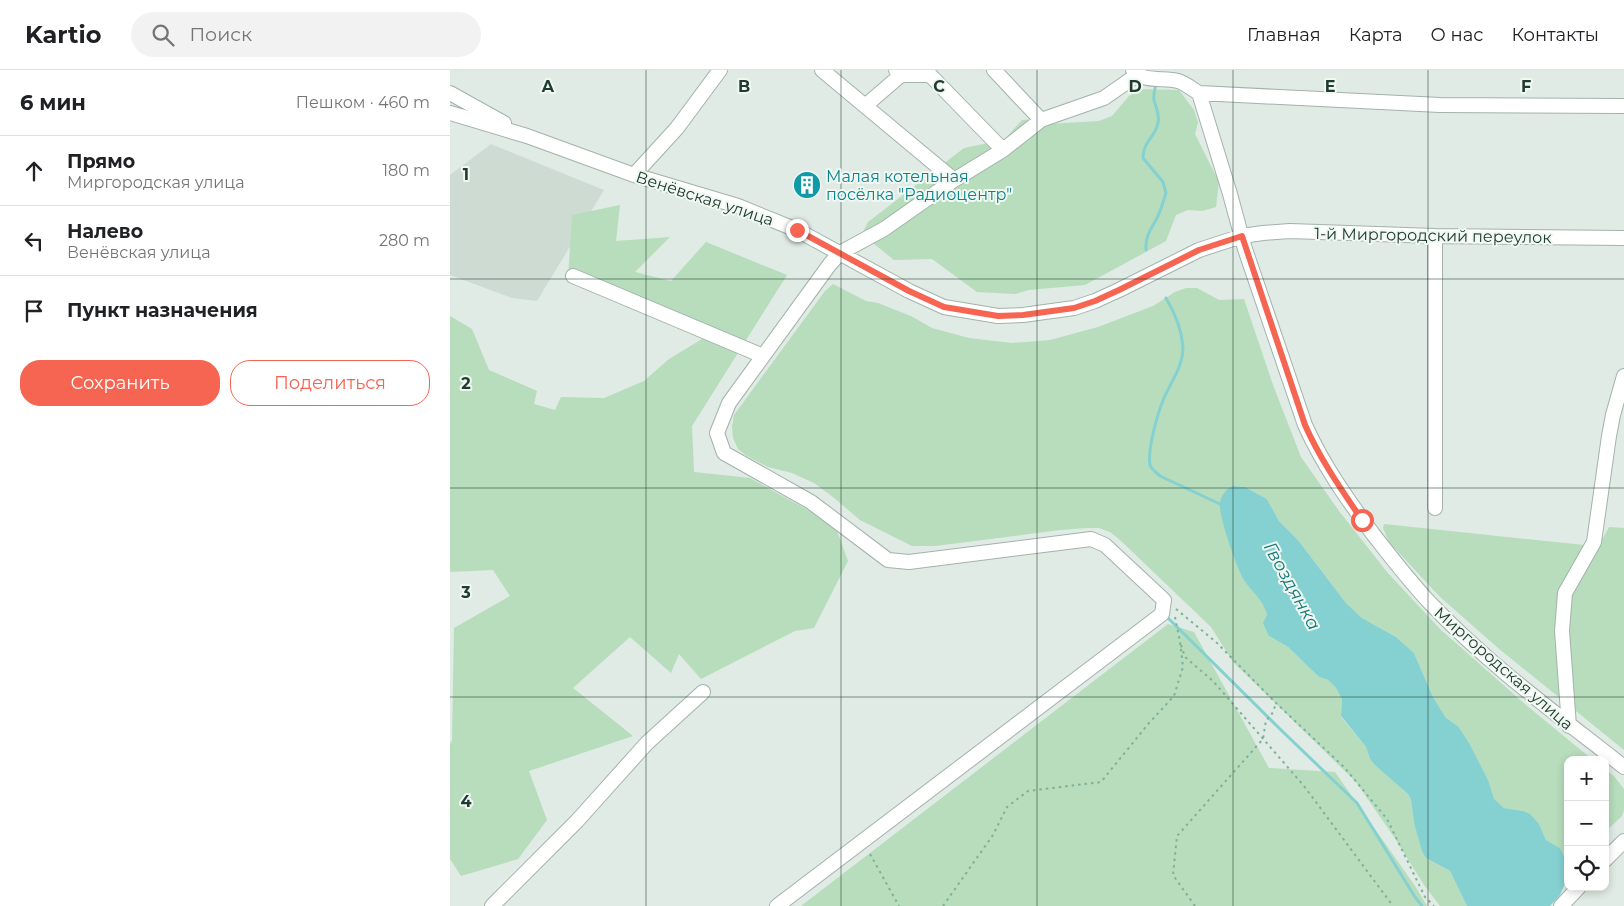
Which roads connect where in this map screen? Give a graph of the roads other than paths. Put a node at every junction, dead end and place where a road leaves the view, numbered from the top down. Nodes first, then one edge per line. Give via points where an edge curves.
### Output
1 (720, 70) edge
2 (822, 70) edge
3 (994, 70) edge
4 (899, 72) edge
5 (1135, 72) edge
6 (450, 93) edge
7 (1199, 93) junction
8 (866, 106) junction
9 (1624, 106) edge
10 (450, 113) edge
11 (1042, 120) junction
12 (527, 136) junction
13 (1003, 150) junction
14 (634, 175) junction
15 (954, 180) junction
16 (1242, 236) junction
17 (1435, 236) junction
18 (1624, 238) edge
19 (840, 253) junction
20 (573, 276) dead end
21 (763, 356) junction
22 (1624, 376) edge
23 (1435, 508) dead end
24 (703, 692) dead end
25 (1570, 726) junction
26 (1624, 767) edge
27 (1624, 841) edge
28 (1609, 856) edge
29 (1575, 891) edge
30 (492, 906) edge
31 (777, 906) edge
32 (1562, 906) edge

1 - 14 street via 677,128
2 - 8 street
3 - 11 street
4 - 8 street
4 - 13 street via 930,75
5 - 7 street via 1144,77 1179,81
5 - 11 street via 1104,98
6 - 12 street, Венёвская улица
7 - 9 street via 1440,104
7 - 16 street, Миргородская улица
8 - 15 street
10 - 12 street, Венёвская улица
11 - 13 street
12 - 14 street, Венёвская улица
13 - 15 street
14 - 19 street, Венёвская улица via 738,206 797,230
15 - 19 street via 884,229
16 - 17 street, 1-й Миргородский переулок via 1290,231
16 - 19 street, Венёвская улица via 1199,250 1095,301 1074,308 1023,315 998,316 944,307
16 - 25 street, Миргородская улица via 1305,425 1332,476 1385,549 1430,603 1513,680
17 - 18 street, 1-й Миргородский переулок
17 - 23 street
19 - 21 street
20 - 21 street
21 - 31 street via 729,403 716,433 724,453 811,502 888,560 909,562 1091,539 1105,545 1164,600 1162,614
22 - 25 street via 1611,429 1594,542 1565,593 1562,631
24 - 30 street via 648,743 577,821
25 - 26 street, Миргородская улица
27 - 28 street
29 - 32 street

